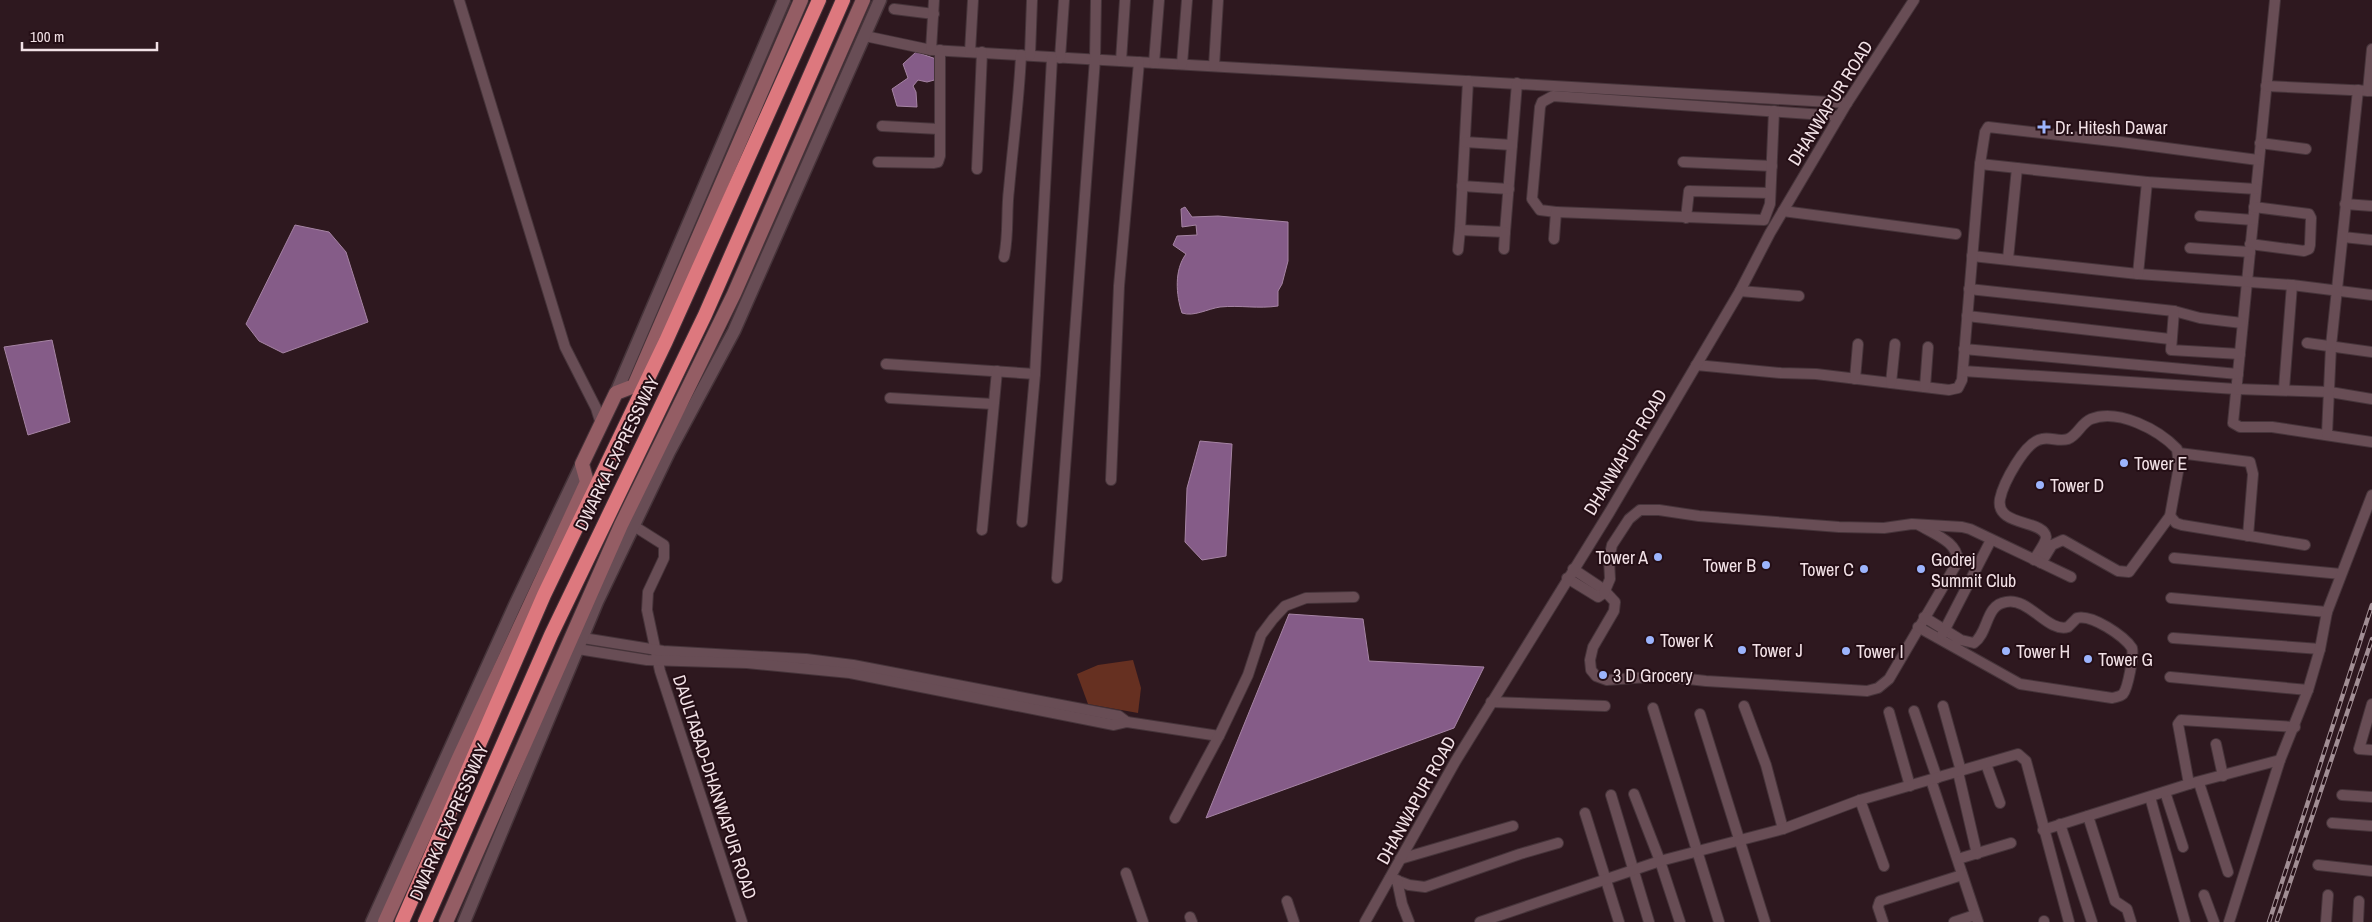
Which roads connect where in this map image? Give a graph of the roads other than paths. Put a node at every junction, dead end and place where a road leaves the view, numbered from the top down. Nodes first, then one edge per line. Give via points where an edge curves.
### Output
1 (459, 0) edge
2 (784, 0) edge
3 (801, 0) edge
4 (819, 0) edge
5 (843, 0) edge
6 (863, 0) edge
7 (880, 0) edge
8 (934, 0) edge
9 (973, 0) edge
10 (1032, 0) edge
11 (1064, 0) edge
12 (1096, 0) edge
13 (1126, 0) edge
14 (1159, 0) edge
15 (1187, 0) edge
16 (1218, 0) edge
17 (1914, 0) edge
18 (2275, 0) edge
19 (894, 9) dead end
20 (934, 14) junction
21 (864, 36) junction
22 (2372, 49) edge
23 (936, 50) junction
24 (970, 52) junction
25 (982, 52) junction
26 (1025, 55) junction
27 (1056, 58) junction
28 (1095, 59) junction
29 (1121, 61) junction
30 (1139, 62) junction
31 (1154, 63) junction
32 (1182, 64) junction
33 (1214, 66) junction
34 (1468, 81) junction
35 (1516, 84) junction
36 (2266, 86) junction
37 (2366, 91) edge
38 (1847, 103) junction
39 (1774, 111) junction
40 (1839, 116) junction
41 (882, 126) dead end
42 (939, 128) junction
43 (1465, 142) junction
44 (2260, 144) junction
45 (1512, 145) junction
46 (2306, 149) dead end
47 (2258, 160) junction
48 (878, 162) dead end
49 (1683, 162) dead end
50 (1980, 164) junction
51 (1772, 166) junction
52 (2017, 168) junction
53 (977, 169) dead end
54 (2147, 182) junction
55 (1462, 186) junction
56 (1509, 189) junction
57 (2256, 190) junction
58 (1770, 199) junction
59 (2345, 204) junction
60 (2372, 206) edge
61 (2254, 207) junction
62 (1784, 208) junction
63 (1556, 212) junction
64 (2200, 216) dead end
65 (1686, 218) junction
66 (2252, 220) junction
67 (1460, 230) junction
68 (1505, 232) junction
69 (1956, 234) dead end
70 (2343, 237) junction
71 (1554, 239) dead end
72 (2372, 240) edge
73 (2190, 248) dead end
74 (2250, 248) junction
75 (1504, 249) dead end
76 (1458, 250) dead end
77 (1972, 256) junction
78 (1004, 257) dead end
79 (2008, 259) junction
80 (2138, 274) junction
81 (2247, 283) junction
82 (2292, 285) junction
83 (1969, 289) junction
84 (2337, 290) junction
85 (1740, 291) junction
86 (2372, 295) edge
87 (1799, 296) dead end
88 (2174, 311) junction
89 (1967, 316) junction
90 (2242, 323) junction
91 (2170, 340) junction
92 (2307, 343) dead end
93 (1858, 344) dead end
94 (1895, 344) dead end
95 (2331, 346) junction
96 (1928, 347) dead end
97 (1964, 349) junction
98 (2372, 352) edge
99 (2240, 354) junction
100 (886, 364) dead end
101 (1696, 365) junction
102 (997, 371) junction
103 (1963, 371) junction
104 (1036, 374) junction
105 (2238, 374) junction
106 (1855, 379) junction
107 (1891, 383) junction
108 (1925, 387) junction
109 (2236, 388) junction
110 (2284, 389) junction
111 (2330, 392) junction
112 (616, 393) junction
113 (890, 398) dead end
114 (2372, 400) edge
115 (993, 404) junction
116 (601, 424) junction
117 (2327, 434) junction
118 (2372, 442) edge
119 (2179, 453) junction
120 (582, 464) junction
121 (1111, 480) dead end
122 (2372, 496) edge
123 (2170, 516) junction
124 (1022, 522) dead end
125 (1919, 525) junction
126 (634, 526) junction
127 (982, 530) dead end
128 (2248, 536) junction
129 (1991, 540) junction
130 (2305, 545) dead end
131 (2174, 558) dead end
132 (2038, 562) junction
133 (1574, 569) junction
134 (2341, 574) junction
135 (2071, 577) dead end
136 (1056, 578) dead end
137 (1567, 578) junction
138 (1604, 593) junction
139 (1354, 597) dead end
140 (2171, 598) dead end
141 (2327, 612) junction
142 (1924, 617) junction
143 (1918, 627) junction
144 (1945, 630) junction
145 (2173, 638) dead end
146 (1939, 640) junction
147 (580, 643) junction
148 (2320, 649) junction
149 (657, 656) junction
150 (2170, 676) dead end
151 (2308, 690) junction
152 (1491, 702) junction
153 (2372, 704) edge
154 (1605, 706) dead end
155 (1744, 706) dead end
156 (1943, 706) dead end
157 (1653, 708) dead end
158 (1914, 711) dead end
159 (1889, 712) dead end
160 (1700, 714) dead end
161 (2370, 720) edge
162 (2295, 727) junction
163 (1219, 736) junction
164 (2216, 744) dead end
165 (2372, 750) edge
166 (2280, 760) junction
167 (1986, 764) junction
168 (1959, 772) junction
169 (519, 774) junction
170 (2224, 776) junction
171 (1934, 779) junction
172 (2194, 784) junction
173 (1910, 786) junction
174 (2165, 792) junction
175 (1634, 794) dead end
176 (1611, 795) dead end
177 (2342, 795) dead end
178 (2150, 797) junction
179 (2372, 797) edge
180 (1860, 800) junction
181 (2000, 803) dead end
182 (1585, 813) dead end
183 (2088, 816) junction
184 (1175, 818) dead end
185 (2332, 823) dead end
186 (2060, 824) junction
187 (1513, 826) dead end
188 (2372, 826) edge
189 (1783, 828) junction
190 (2042, 830) junction
191 (1738, 840) junction
192 (1558, 843) dead end
193 (2011, 843) dead end
194 (2183, 847) dead end
195 (1698, 850) junction
196 (1977, 854) junction
197 (1400, 859) junction
198 (1958, 859) junction
199 (1660, 861) junction
200 (2318, 865) dead end
201 (1884, 866) dead end
202 (1633, 870) junction
203 (2372, 871) edge
204 (1126, 872) dead end
205 (2228, 872) dead end
206 (1962, 875) junction
207 (1394, 879) junction
208 (1605, 879) junction
209 (2204, 895) dead end
210 (2328, 895) dead end
211 (1287, 901) dead end
212 (2359, 901) dead end
213 (1977, 918) edge
214 (372, 922) edge
215 (386, 922) edge
216 (402, 922) edge
217 (425, 922) edge
218 (446, 922) edge
219 (464, 922) edge
220 (742, 922) edge
221 (1143, 922) edge
222 (1294, 922) edge
223 (1365, 922) edge
224 (1409, 922) edge
225 (1480, 922) edge
226 (1619, 922) edge
227 (1649, 922) edge
228 (1680, 922) edge
229 (1719, 922) edge
230 (1765, 922) edge
231 (1883, 922) edge
232 (1954, 922) edge
233 (2069, 922) edge
234 (2092, 922) edge
235 (2131, 922) edge
236 (2185, 922) edge
237 (2214, 922) edge
238 (2229, 922) edge
239 (2326, 922) edge
240 (2358, 922) edge

1 - 116 street via 565,347
2 - 112 street
3 - 112 main road via 634,386
4 - 216 highway, DWARKA EXPRESSWAY via 666,341 544,595
5 - 217 highway, DWARKA EXPRESSWAY via 705,315 551,635
6 - 169 main road via 734,294 621,525 534,723
7 - 21 street
8 - 20 street
9 - 24 street
10 - 26 street
11 - 27 street
12 - 28 street
13 - 29 street
14 - 31 street
15 - 32 street
16 - 33 street
17 - 38 street, DHANWAPUR ROAD
18 - 36 street
19 - 20 street
20 - 23 street
21 - 23 street
21 - 126 street via 734,331 669,452
22 - 37 street
23 - 24 street
23 - 42 street
24 - 25 street
25 - 26 street
25 - 53 street
26 - 27 street
26 - 78 street via 1008,190
27 - 28 street
27 - 104 street
28 - 29 street
28 - 136 street
29 - 30 street
30 - 31 street
30 - 121 street via 1119,286
31 - 32 street
32 - 33 street
33 - 34 street
34 - 35 street
34 - 43 street
35 - 38 street
35 - 45 street
36 - 37 street
36 - 44 street
37 - 59 street
38 - 40 street, DHANWAPUR ROAD
39 - 40 street
39 - 51 street
39 - 63 street via 1561,96 1547,98 1540,107 1532,199 1540,210
40 - 62 street, DHANWAPUR ROAD
41 - 42 street
42 - 48 street via 938,162
43 - 45 street
43 - 55 street
44 - 46 street
44 - 47 street
45 - 56 street
47 - 50 street via 1988,128
47 - 57 street
49 - 51 street
50 - 52 street
50 - 77 street
51 - 58 street
52 - 54 street
52 - 79 street
54 - 57 street
54 - 80 street
55 - 56 street
55 - 67 street
56 - 68 street
57 - 61 street
58 - 62 street
58 - 65 street via 1764,220
58 - 65 street via 1689,191
59 - 60 street
59 - 70 street
61 - 66 street
61 - 74 street via 2309,214 2310,245 2304,251
62 - 69 street
62 - 85 street, DHANWAPUR ROAD
63 - 65 street
63 - 71 street
64 - 66 street
66 - 74 street
67 - 68 street
67 - 76 street
68 - 75 street
70 - 72 street
70 - 84 street
73 - 74 street
74 - 81 street
77 - 79 street
77 - 83 street
79 - 80 street
80 - 81 street
81 - 82 street
81 - 90 street
82 - 84 street
82 - 110 street
83 - 88 street
83 - 89 street
84 - 86 street
84 - 95 street
85 - 87 street
85 - 101 street, DHANWAPUR ROAD
88 - 90 street
88 - 91 street
89 - 91 street
89 - 97 street
90 - 99 street
91 - 99 street via 2174,351
92 - 95 street
93 - 106 street
94 - 107 street
95 - 98 street
95 - 111 street
96 - 108 street
97 - 103 street
97 - 105 street
99 - 105 street
100 - 102 street
101 - 106 street
101 - 133 street, DHANWAPUR ROAD
102 - 104 street
102 - 115 street
103 - 108 street via 1958,388
103 - 109 street
104 - 124 street
105 - 109 street
106 - 107 street
107 - 108 street
109 - 110 street
109 - 117 street via 2232,421 2236,427 2272,427
110 - 111 street
111 - 114 street
111 - 117 street
112 - 116 main road
113 - 115 street
115 - 127 street
116 - 120 main road
117 - 118 street
119 - 123 street
119 - 128 street via 2250,462 2253,474
119 - 132 street via 2174,446 2127,418 2091,419 2068,438 2042,438 2034,442 2022,454 2002,493 2000,504 2010,518 2045,534
120 - 214 street
120 - 215 main road via 587,482
122 - 134 street
123 - 128 street via 2182,525
123 - 132 street via 2129,572 2118,571 2063,540 2052,545
125 - 129 street via 1962,527
125 - 138 street via 1838,527 1640,510 1629,518 1612,545 1610,579
125 - 142 street via 1954,547 1958,554 1957,563
126 - 147 street
126 - 149 street, DAULTABAD-DHANWAPUR ROAD via 664,545 664,558 646,601
128 - 130 street
129 - 132 street
129 - 144 street
131 - 134 street
132 - 135 street
133 - 137 street, DHANWAPUR ROAD
133 - 138 street
134 - 141 street
137 - 138 street via 1598,597
137 - 152 street, DHANWAPUR ROAD
138 - 143 street via 1614,600 1616,608 1593,647 1590,660 1591,670 1596,676 1607,680 1662,676 1868,691 1889,679
139 - 163 street via 1306,598 1285,606 1261,635 1248,675
140 - 141 street
141 - 148 street
142 - 143 street
142 - 144 street
143 - 146 street
144 - 146 street
144 - 146 street via 1974,643 1982,634 1993,609 2007,601 2030,609 2058,628 2068,627 2077,618 2086,617 2106,626 2133,650 2124,693 2112,698 2099,697 2020,684
145 - 148 street
147 - 149 street
147 - 169 street
148 - 151 street
149 - 163 street via 850,673 958,691 1114,725 1127,722
149 - 220 street, DAULTABAD-DHANWAPUR ROAD
150 - 151 street
151 - 162 street
152 - 154 street
152 - 197 street, DHANWAPUR ROAD
153 - 161 street
155 - 189 street via 1764,758
156 - 168 street
157 - 195 street
158 - 171 street
159 - 173 street
160 - 191 street
161 - 165 street via 2359,749
162 - 166 street
162 - 172 street via 2183,719 2178,724
163 - 184 street
164 - 170 street
166 - 170 street
166 - 238 street
167 - 168 street
167 - 181 street
167 - 190 street via 2018,754 2023,757
168 - 171 street
168 - 196 street
169 - 218 main road via 481,845
169 - 219 street
170 - 172 street
171 - 173 street
171 - 198 street
172 - 174 street
172 - 205 street
173 - 180 street
174 - 178 street
174 - 194 street
175 - 199 street
176 - 202 street
177 - 179 street
178 - 183 street
178 - 236 street
180 - 189 street
180 - 201 street
182 - 208 street
183 - 186 street
183 - 235 street via 2115,901 2127,909
185 - 188 street
186 - 190 street
186 - 234 street
187 - 197 street
189 - 191 street
190 - 233 street
191 - 195 street
191 - 230 street
192 - 207 street via 1430,886 1417,887
193 - 196 street
195 - 199 street
195 - 229 street
196 - 198 street
197 - 207 street, DHANWAPUR ROAD
198 - 206 street
199 - 202 street
199 - 228 street
200 - 203 street
202 - 208 street
202 - 227 street
204 - 221 street
206 - 213 street
206 - 231 street via 1880,901 1878,907
207 - 223 street, DHANWAPUR ROAD
207 - 224 street
208 - 225 street
208 - 226 street
209 - 237 street
210 - 239 street
211 - 222 street
212 - 240 street
213 - 232 street

